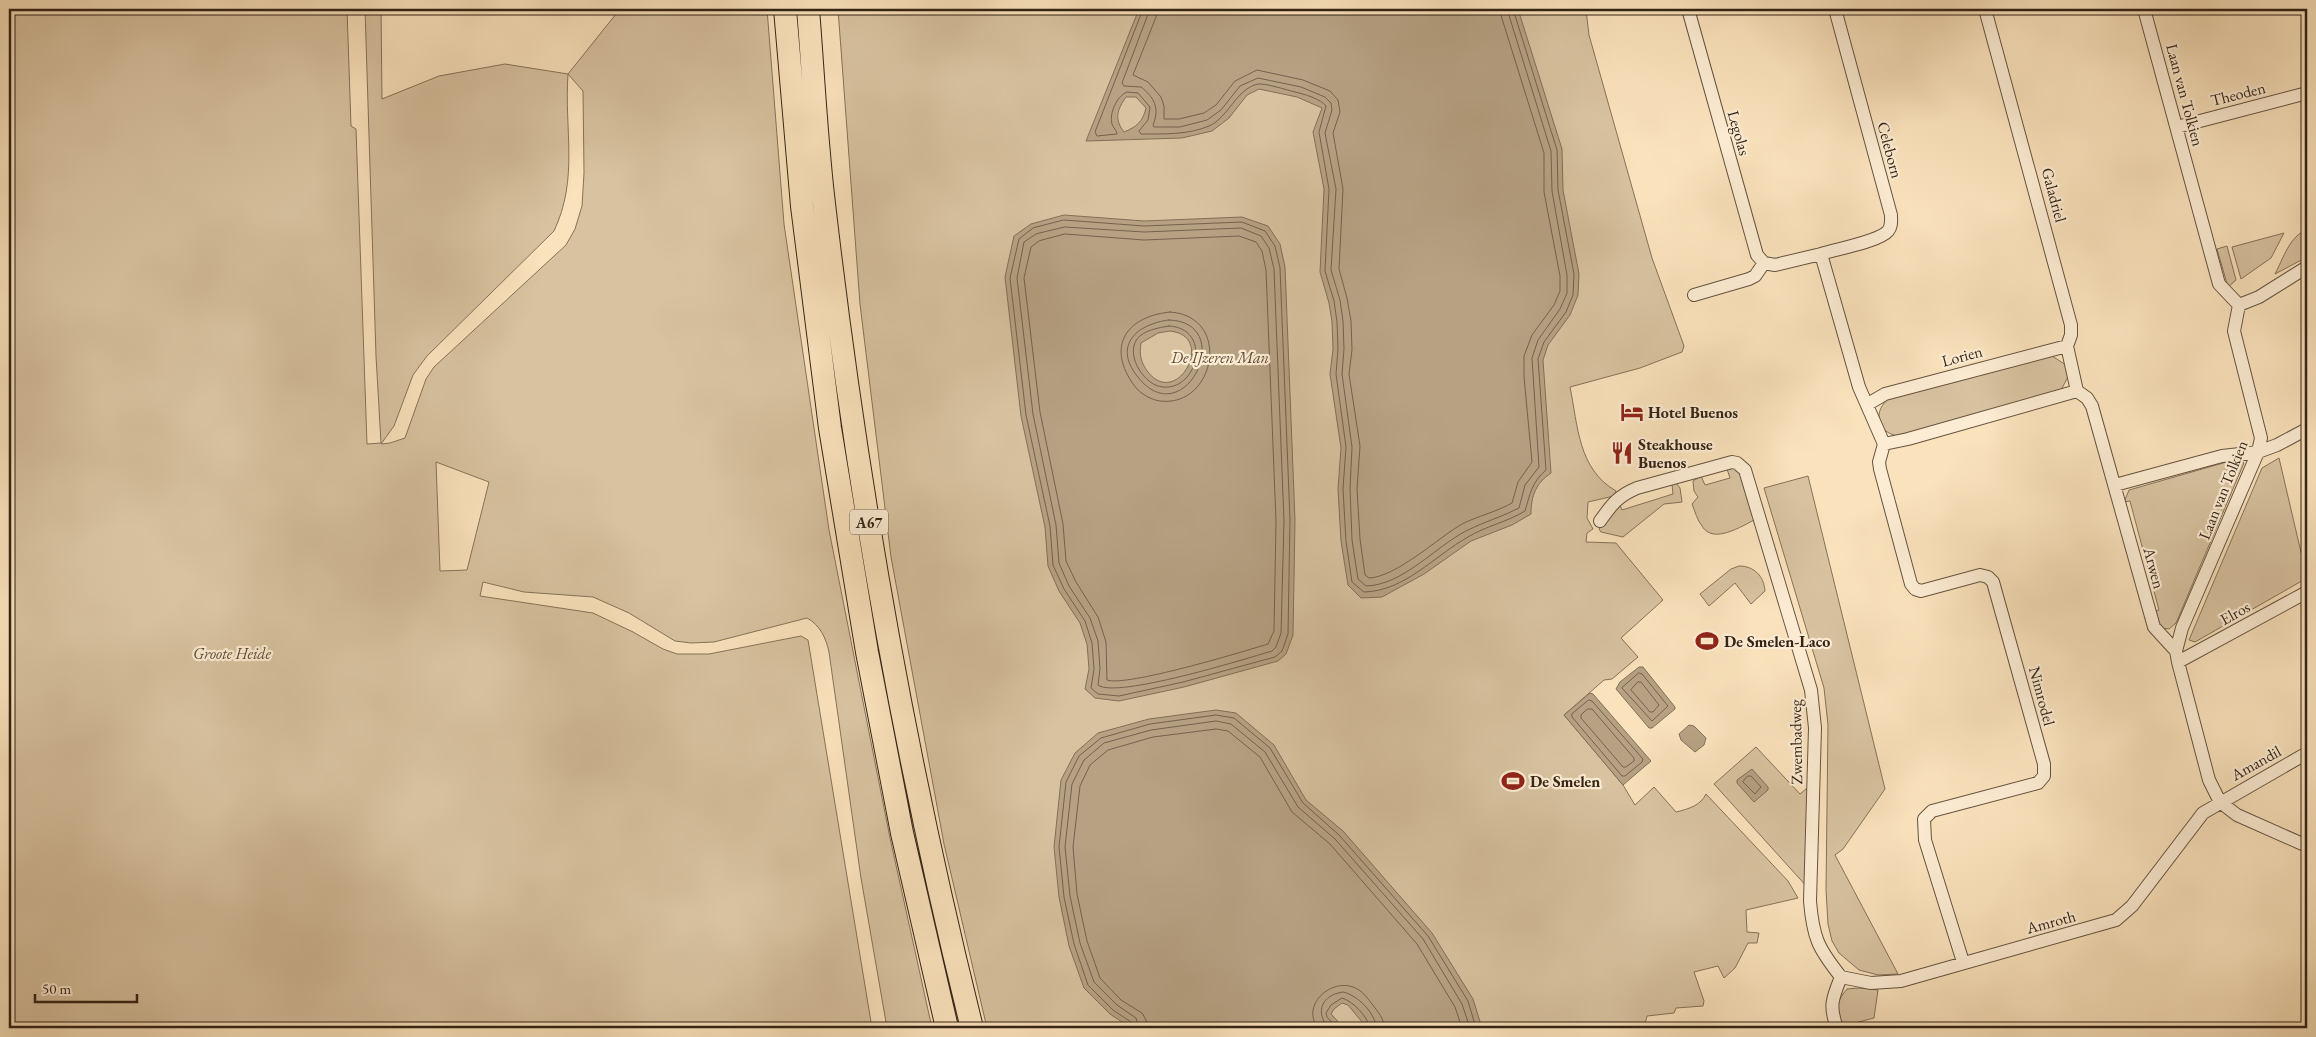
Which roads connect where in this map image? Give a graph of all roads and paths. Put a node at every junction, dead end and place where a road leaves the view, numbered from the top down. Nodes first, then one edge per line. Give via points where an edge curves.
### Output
1 (785, 9) edge
2 (808, 9) edge
3 (1688, 9) edge
4 (1835, 9) edge
5 (1985, 9) edge
6 (2144, 9) edge
7 (2307, 93) edge
8 (2177, 127) junction
9 (1821, 254) junction
10 (1764, 263) junction
11 (2307, 267) edge
12 (1694, 295) dead end
13 (2239, 305) junction
14 (2067, 346) junction
15 (2077, 391) junction
16 (1868, 404) junction
17 (2307, 429) edge
18 (1884, 444) junction
19 (2258, 452) junction
20 (2115, 485) junction
21 (1600, 521) dead end
22 (2307, 592) edge
23 (2177, 657) junction
24 (2307, 753) edge
25 (2220, 802) junction
26 (2307, 846) edge
27 (1964, 962) junction
28 (1840, 977) junction
29 (947, 1028) edge
30 (972, 1028) edge
31 (1837, 1028) edge

1 - 29 highway, A67 via 802,206 830,428 902,833
2 - 30 highway, A67 via 823,194 854,430 889,644 947,929
3 - 10 street, Legolas via 1754,246
4 - 9 street, Celeborn via 1891,225 1887,232 1877,237
5 - 14 street, Galadriel via 2071,325
6 - 8 street, Laan van Tolkien
7 - 8 street, Theoden
8 - 13 street, Laan van Tolkien via 2219,284
9 - 10 street via 1775,265
9 - 16 street via 1859,387
10 - 12 street via 1749,279
11 - 13 street via 2259,297
13 - 19 street, Laan van Tolkien via 2234,331 2261,438
14 - 15 street, Galadriel
14 - 16 street, Lorien via 1885,394
15 - 18 street
15 - 20 street, Arwen via 2092,406
16 - 18 street
17 - 19 street
18 - 27 street, Nimrodel via 1880,469 1911,584 1921,591 1980,576 1993,582 2044,764 2044,776 2038,783 1932,811 1924,819 1925,840
19 - 20 street via 2222,456
19 - 23 street, Laan van Tolkien via 2182,628
20 - 23 street, Arwen via 2154,627
21 - 28 street, Zwembadweg via 1614,502 1637,488 1732,462 1737,462 1745,470 1812,690 1815,728 1812,929 1817,943
22 - 23 street, Elros
23 - 25 street, Laan van Tolkien via 2209,780
24 - 25 street, Amandil
25 - 26 street, Laan van Tolkien via 2237,815
25 - 27 street, Amroth via 2203,813 2132,906 2116,920
27 - 28 street, Amroth via 1901,981 1871,983
28 - 31 street via 1831,1011

